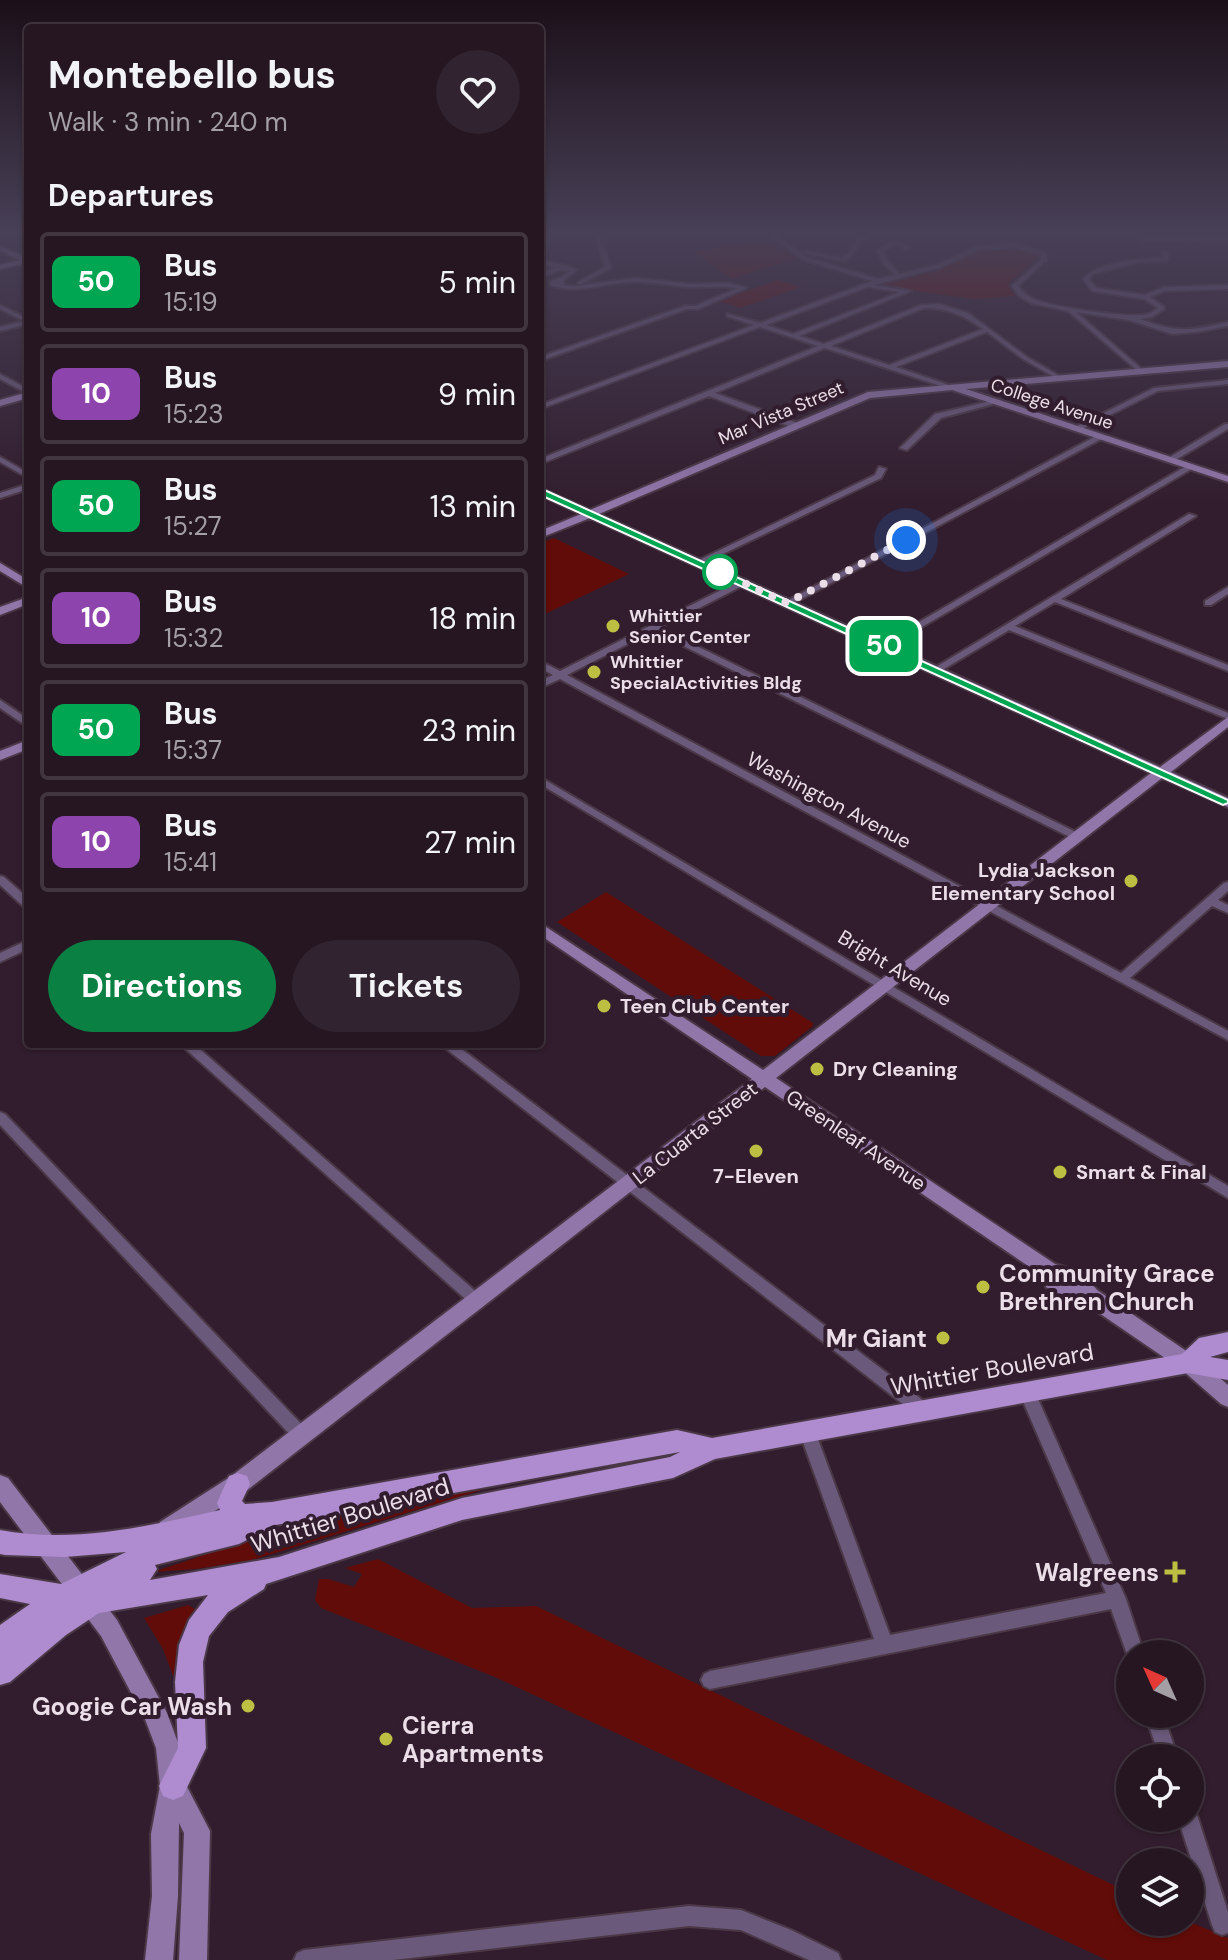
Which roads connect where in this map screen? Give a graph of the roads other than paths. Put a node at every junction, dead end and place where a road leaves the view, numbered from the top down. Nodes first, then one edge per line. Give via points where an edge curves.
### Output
1 (23, 322) edge
2 (643, 322) edge
3 (751, 322) edge
4 (766, 322) edge
5 (828, 322) edge
6 (879, 322) edge
7 (982, 322) edge
8 (1085, 322) edge
9 (1141, 322) edge
10 (1228, 324) edge
11 (759, 325) junction
12 (0, 329) edge
13 (987, 330) junction
14 (793, 336) junction
15 (825, 346) junction
16 (544, 358) edge
17 (1227, 364) edge
18 (890, 367) junction
19 (1141, 371) junction
20 (0, 376) edge
21 (1058, 377) junction
22 (1228, 382) edge
23 (947, 386) junction
24 (24, 391) edge
25 (24, 394) edge
26 (710, 394) junction
27 (544, 396) edge
28 (556, 401) junction
29 (995, 402) junction
30 (0, 403) edge
31 (544, 406) edge
32 (797, 426) junction
33 (1228, 426) edge
34 (1075, 429) junction
35 (1101, 437) junction
36 (904, 448) dead end
37 (0, 459) edge
38 (544, 460) edge
39 (1169, 460) junction
40 (1191, 467) junction
41 (882, 469) dead end
42 (24, 474) edge
43 (1228, 479) edge
44 (24, 487) edge
45 (544, 493) edge
46 (0, 496) edge
47 (591, 514) junction
48 (1192, 516) dead end
49 (544, 533) edge
50 (699, 562) junction
51 (0, 566) edge
52 (24, 582) edge
53 (743, 582) junction
54 (1228, 590) edge
55 (1054, 599) junction
56 (24, 602) edge
57 (787, 603) junction
58 (1208, 603) dead end
59 (0, 611) edge
60 (1009, 627) junction
61 (653, 628) junction
62 (883, 646) junction
63 (544, 666) edge
64 (1228, 668) edge
65 (936, 670) junction
66 (560, 675) junction
67 (544, 683) edge
68 (0, 703) edge
69 (1228, 719) edge
70 (24, 721) edge
71 (24, 746) edge
72 (0, 756) edge
73 (1160, 772) junction
74 (544, 782) edge
75 (1228, 803) edge
76 (1078, 837) junction
77 (0, 879) edge
78 (1228, 885) edge
79 (24, 900) edge
80 (1211, 901) junction
81 (989, 906) junction
82 (1228, 909) edge
83 (544, 931) edge
84 (24, 946) edge
85 (0, 958) edge
86 (1122, 979) junction
87 (886, 986) junction
88 (1228, 1036) edge
89 (191, 1048) edge
90 (451, 1048) edge
91 (765, 1079) junction
92 (0, 1117) edge
93 (629, 1184) junction
94 (1228, 1193) edge
95 (477, 1301) junction
96 (1228, 1342) edge
97 (1188, 1363) junction
98 (1228, 1370) edge
99 (1027, 1392) junction
100 (1228, 1398) edge
101 (923, 1410) junction
102 (807, 1431) junction
103 (301, 1435) junction
104 (712, 1449) junction
105 (238, 1484) junction
106 (0, 1485) edge
107 (238, 1525) junction
108 (157, 1536) junction
109 (0, 1542) edge
110 (46, 1546) junction
111 (279, 1569) junction
112 (0, 1586) edge
113 (77, 1595) junction
114 (1117, 1599) junction
115 (1130, 1640) edge
116 (0, 1641) edge
117 (885, 1645) junction
118 (0, 1672) edge
119 (710, 1680) dead end
120 (173, 1786) junction
121 (1192, 1832) edge
122 (1222, 1925) dead end
123 (159, 1960) edge
124 (193, 1960) edge
125 (304, 1960) edge
126 (831, 1960) edge

1 - 12 street
2 - 16 street
3 - 11 street, College Avenue
4 - 11 street
5 - 14 street
6 - 15 street
7 - 13 street
8 - 19 street
9 - 10 street via 1178,332
11 - 14 street, College Avenue
11 - 28 street
13 - 18 street
13 - 21 street
14 - 15 street, College Avenue
15 - 18 street, College Avenue
15 - 26 street
17 - 19 street, Mar Vista Street
18 - 23 street, College Avenue
19 - 21 street, Mar Vista Street
20 - 24 street
21 - 23 street, Mar Vista Street
22 - 34 street via 1156,389
23 - 29 street, College Avenue
23 - 32 street, Mar Vista Street via 868,395
25 - 30 street
26 - 32 street
26 - 38 street
27 - 28 street
28 - 31 street
29 - 34 street, College Avenue
29 - 36 street via 938,416
32 - 47 street, Mar Vista Street
33 - 39 street
34 - 35 street, College Avenue
35 - 39 street, College Avenue
35 - 57 street
37 - 42 street
39 - 40 street, College Avenue
40 - 43 street, College Avenue
40 - 62 street
41 - 50 street via 878,476
44 - 46 street
45 - 47 street
47 - 49 street, Mar Vista Street
47 - 50 street
48 - 55 street
50 - 53 street
51 - 52 street
53 - 57 street
53 - 61 street
54 - 58 street
55 - 60 street
55 - 64 street
56 - 59 street
57 - 62 street
60 - 65 street
60 - 69 street
61 - 66 street
61 - 76 street
62 - 65 street
63 - 66 street, Washington Avenue
65 - 73 street
66 - 67 street
66 - 81 street, Washington Avenue
68 - 70 street
69 - 73 street, La Cuarta Street
71 - 72 street
73 - 75 street
73 - 76 street, La Cuarta Street
74 - 87 street, Bright Avenue
76 - 81 street, La Cuarta Street
77 - 79 street
78 - 80 street
80 - 82 street
80 - 86 street
81 - 86 street, Washington Avenue
81 - 87 street, La Cuarta Street
83 - 91 street, Greenleaf Avenue
84 - 85 street
86 - 88 street, Washington Avenue
87 - 91 street, La Cuarta Street
87 - 94 street, Bright Avenue
89 - 95 street
90 - 93 street
91 - 93 street, La Cuarta Street
91 - 97 street, Greenleaf Avenue via 1052,1272 1060,1286 1074,1295 1090,1296
92 - 103 street
93 - 95 street, La Cuarta Street
93 - 101 street
95 - 103 street, La Cuarta Street
96 - 97 main road, Whittier Boulevard via 1207,1345
97 - 98 main road, Whittier Boulevard
97 - 99 main road, Whittier Boulevard
97 - 100 street, Greenleaf Avenue
99 - 101 main road, Whittier Boulevard
99 - 114 street
101 - 102 main road, Whittier Boulevard
102 - 104 main road, Whittier Boulevard
102 - 117 street
103 - 105 street, La Cuarta Street
104 - 107 main road, Whittier Boulevard via 677,1441 257,1513
104 - 111 main road, Whittier Boulevard via 673,1467 462,1509
105 - 107 main road via 229,1503
105 - 108 street, La Cuarta Street
106 - 110 street
107 - 108 main road, Whittier Boulevard
107 - 113 main road via 218,1544
108 - 110 main road, Whittier Boulevard
109 - 110 main road, Whittier Boulevard
110 - 113 street
111 - 113 main road, Whittier Boulevard
111 - 120 main road via 215,1603 190,1641 186,1672 191,1752
112 - 113 main road, Whittier Boulevard
113 - 116 main road
113 - 118 main road
113 - 120 street via 113,1634 155,1713 168,1748
114 - 115 street
114 - 117 street
117 - 119 street
120 - 123 street via 164,1834
120 - 124 street via 197,1831
121 - 122 street
125 - 126 street via 689,1916 741,1920

